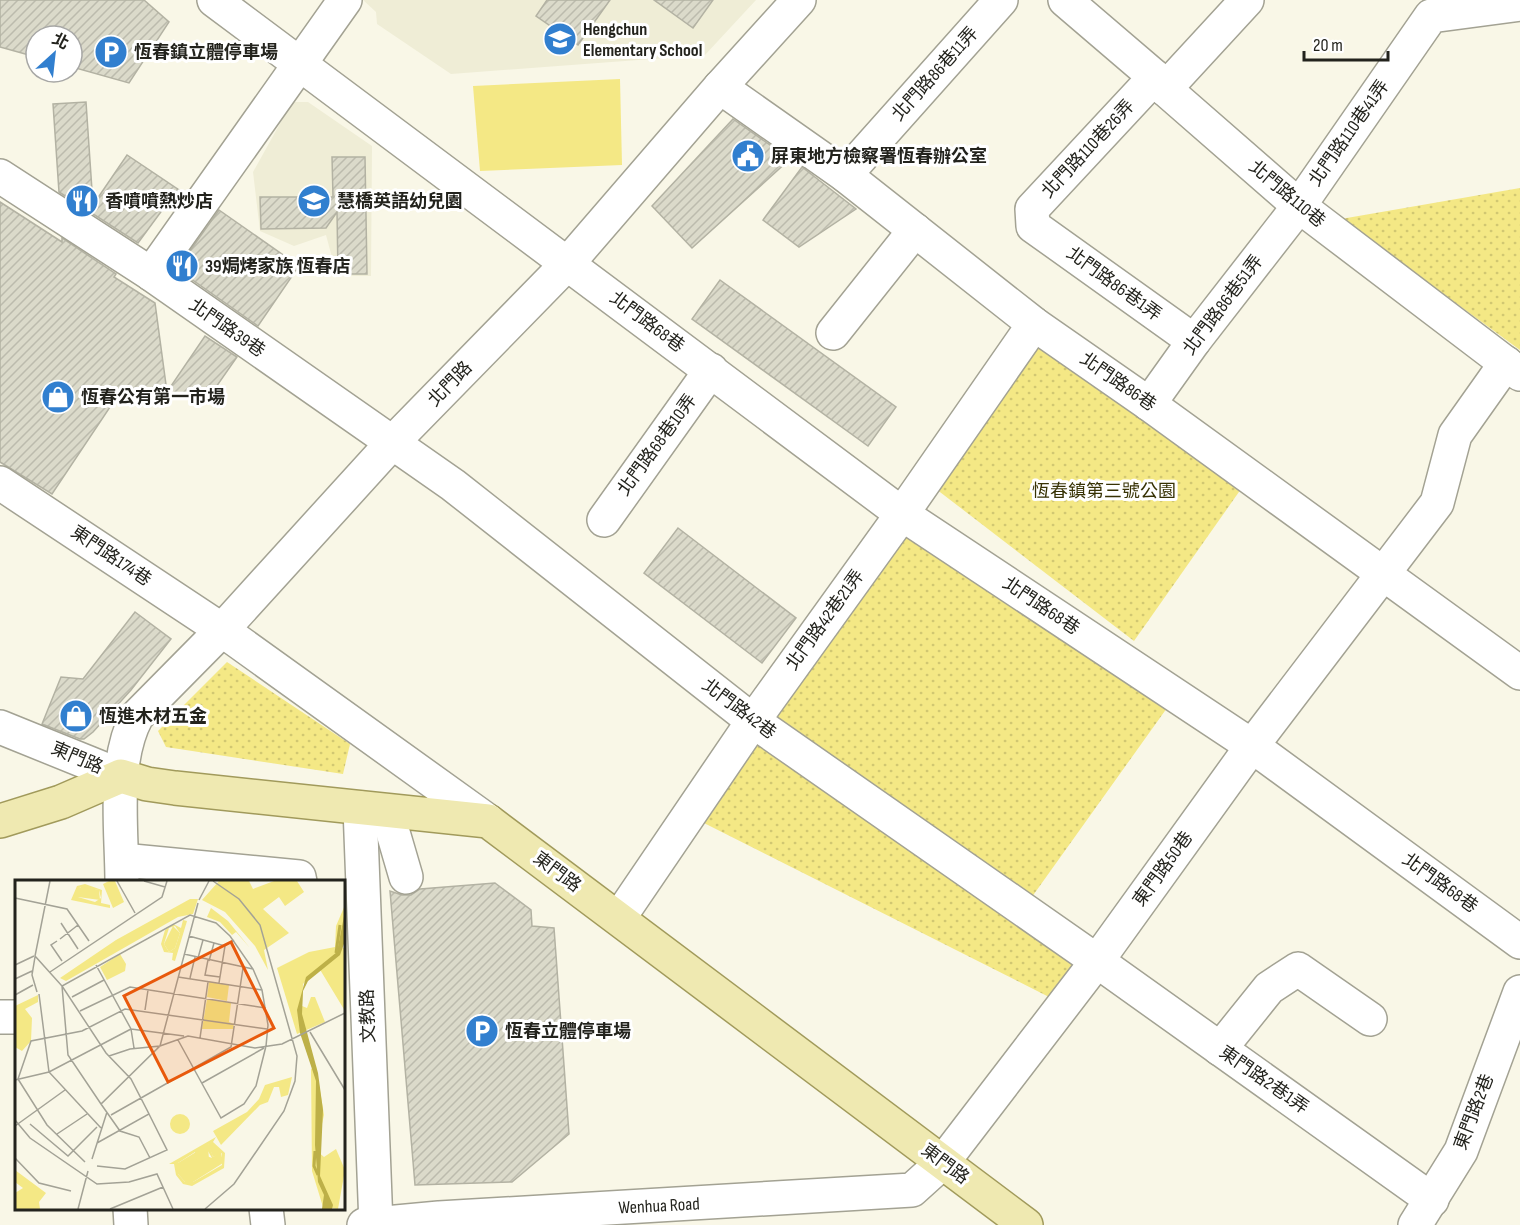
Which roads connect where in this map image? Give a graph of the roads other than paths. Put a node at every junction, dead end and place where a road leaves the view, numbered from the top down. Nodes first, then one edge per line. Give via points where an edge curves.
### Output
1 (214, 0) edge
2 (345, 0) edge
3 (800, 0) edge
4 (1001, 0) edge
5 (1065, 0) edge
6 (1247, 0) edge
7 (1520, 4) edge
8 (1423, 8) edge
9 (300, 65) junction
10 (1160, 83) junction
11 (720, 87) junction
12 (845, 175) junction
13 (0, 176) edge
14 (1299, 206) junction
15 (1033, 226) joint
16 (915, 230) junction
17 (567, 263) junction
18 (151, 274) junction
19 (1034, 324) junction
20 (833, 333) dead end
21 (1194, 341) junction
22 (1513, 368) edge
23 (711, 370) junction
24 (1149, 404) junction
25 (392, 443) junction
26 (0, 483) edge
27 (902, 514) junction
28 (604, 520) dead end
29 (1382, 575) junction
30 (222, 630) junction
31 (1520, 673) edge
32 (753, 721) junction
33 (0, 727) edge
34 (1252, 746) junction
35 (121, 776) junction
36 (374, 810) junction
37 (0, 821) edge
38 (488, 821) junction
39 (122, 871) edge
40 (406, 878) dead end
41 (300, 880) edge
42 (619, 918) junction
43 (1520, 942) edge
44 (1097, 960) junction
45 (1520, 993) edge
46 (1370, 1018) dead end
47 (1220, 1049) junction
48 (944, 1162) junction
49 (130, 1210) edge
50 (266, 1210) edge
51 (1424, 1212) edge
52 (131, 1225) edge
53 (268, 1225) edge
54 (372, 1225) edge
55 (1026, 1225) edge

1 - 9 street
2 - 9 street
3 - 11 street, 北門路
4 - 12 street, 北門路86巷11弄
5 - 10 street, 北門路110巷
6 - 10 street, 北門路110巷26弄
7 - 8 street, 北門路110巷41弄
8 - 14 street, 北門路110巷41弄
9 - 17 street
9 - 18 street
10 - 14 street, 北門路110巷
10 - 15 street, 北門路110巷26弄 via 1032,209
11 - 12 street, 北門路86巷
11 - 17 street, 北門路
12 - 16 street, 北門路86巷
13 - 18 street, 北門路39巷
14 - 21 street, 北門路86巷51弄
14 - 22 street, 北門路110巷
15 - 21 street, 北門路86巷1弄
16 - 19 street, 北門路86巷
16 - 20 street
17 - 23 street, 北門路68巷
17 - 25 street, 北門路
18 - 25 street, 北門路39巷
19 - 24 street, 北門路86巷
19 - 27 street, 北門路42巷21弄
21 - 24 street, 北門路86巷51弄
22 - 29 street, 東門路50巷 via 1455,435 1437,503
23 - 27 street, 北門路68巷
23 - 28 street, 北門路68巷10弄
24 - 29 street, 北門路86巷
25 - 30 street, 北門路
25 - 32 street, 北門路42巷 via 453,485
26 - 30 street, 東門路174巷
27 - 32 street, 北門路42巷21弄
27 - 34 street, 北門路68巷
29 - 31 street, 北門路86巷
29 - 34 street, 東門路50巷
30 - 35 street, 北門路 via 137,716 129,732
30 - 38 street, 東門路174巷
32 - 42 street, 北門路42巷21弄
32 - 44 street, 北門路42巷
33 - 35 street, 東門路
34 - 43 street, 北門路68巷
34 - 44 street, 東門路50巷
35 - 36 main road, 東門路 via 175,788
35 - 37 main road via 61,802
35 - 39 street, 北門路
36 - 38 main road, 東門路
36 - 40 street
36 - 54 street, 文教路
38 - 42 main road, 東門路
39 - 41 street
42 - 48 main road, 東門路
44 - 47 street, 東門路2巷1弄
44 - 48 street, 東門路50巷
45 - 51 street, 東門路2巷 via 1461,1151
46 - 47 street via 1298,969 1269,988
47 - 51 street, 東門路2巷1弄
48 - 54 street, Wenhua Road via 912,1190
48 - 55 main road, 東門路
49 - 52 street
50 - 53 street

